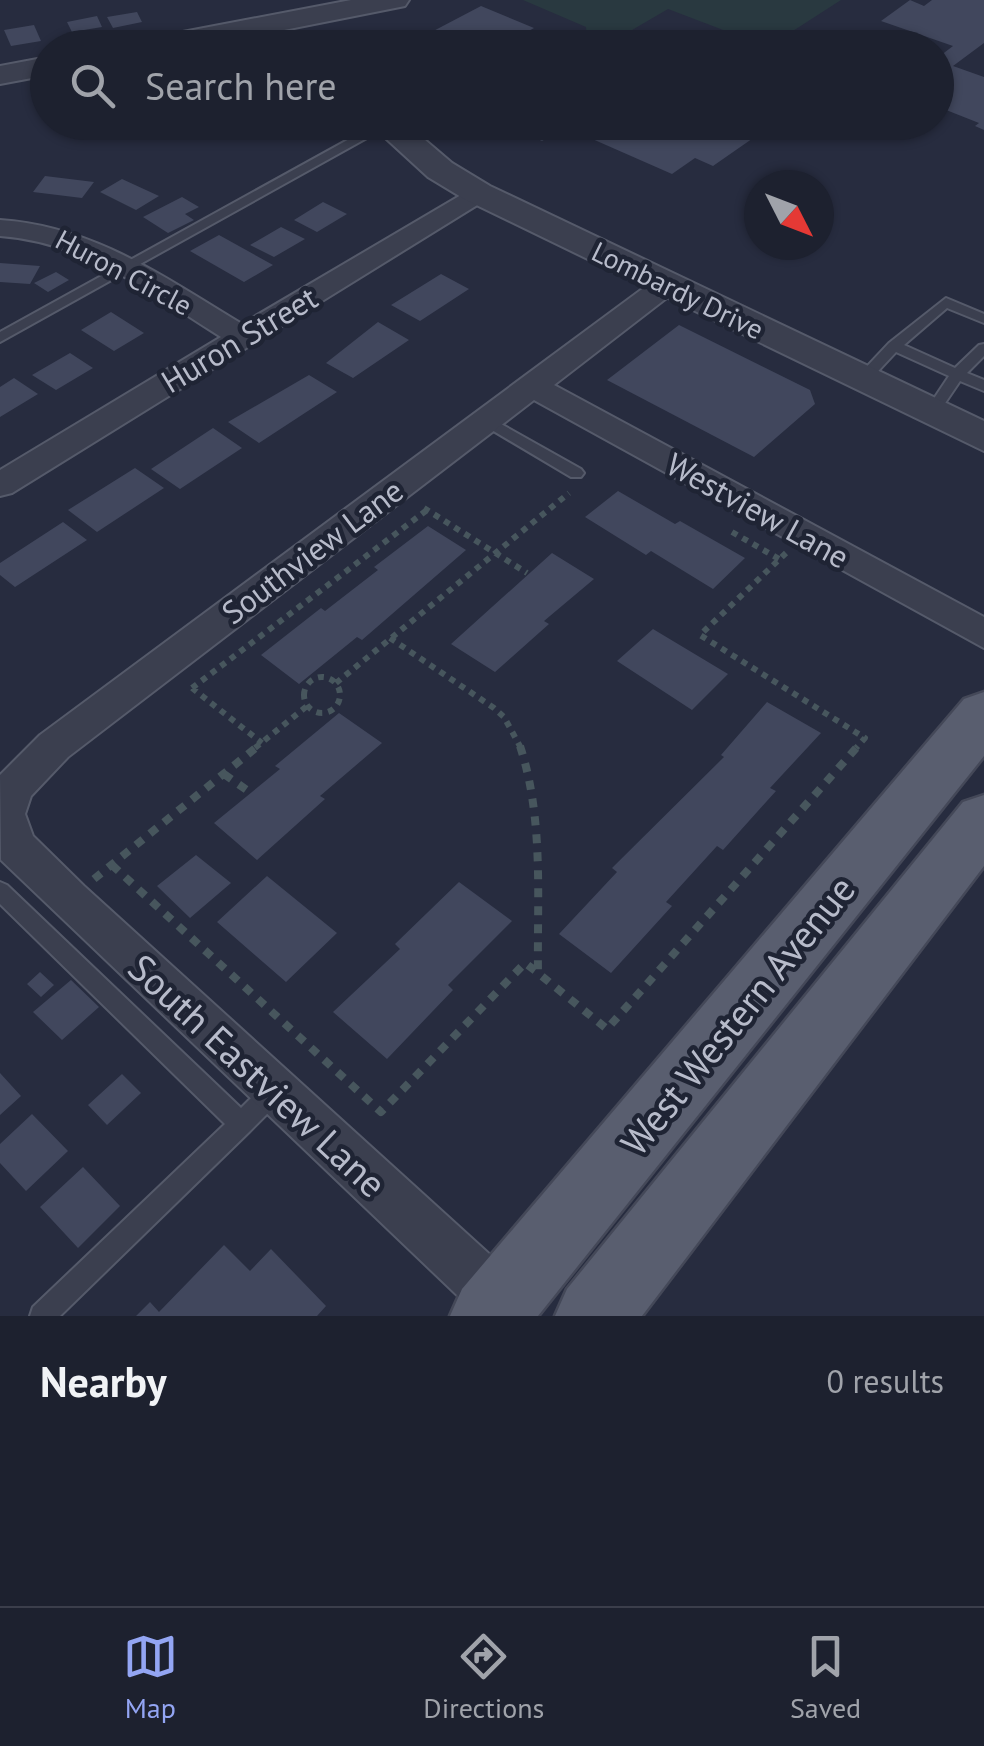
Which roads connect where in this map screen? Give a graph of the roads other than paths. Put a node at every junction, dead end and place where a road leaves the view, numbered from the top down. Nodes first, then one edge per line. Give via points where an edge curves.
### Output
1 (395, 0) edge
2 (293, 9) edge
3 (214, 30) edge
4 (309, 30) edge
5 (30, 69) edge
6 (0, 75) edge
7 (355, 140) edge
8 (405, 140) edge
9 (478, 192) junction
10 (0, 228) edge
11 (126, 268) junction
12 (667, 284) junction
13 (984, 319) edge
14 (242, 337) junction
15 (0, 338) edge
16 (894, 346) junction
17 (984, 348) edge
18 (957, 374) junction
19 (863, 379) junction
20 (531, 386) junction
21 (984, 386) edge
22 (932, 412) junction
23 (485, 420) junction
24 (984, 437) edge
25 (576, 474) dead end
26 (0, 486) edge
27 (984, 634) edge
28 (984, 715) edge
29 (984, 820) edge
30 (16, 847) joint
31 (0, 891) edge
32 (275, 1090) junction
33 (241, 1124) junction
34 (686, 1139) junction
35 (495, 1309) edge
36 (42, 1316) edge
37 (594, 1316) edge

1 - 2 street
2 - 3 street
2 - 4 street
5 - 6 street
7 - 11 lane
8 - 9 street, Lombardy Drive
9 - 12 street, Lombardy Drive
9 - 14 street, Huron Street
10 - 11 street, Huron Circle via 61,234
11 - 14 street, Huron Circle
11 - 15 lane
12 - 19 street, Lombardy Drive
12 - 20 street, Southview Lane
13 - 16 lane via 946,302
14 - 26 street, Huron Street
16 - 18 lane
16 - 19 lane
17 - 18 lane
18 - 21 lane
18 - 22 lane
19 - 22 street, Lombardy Drive
20 - 23 street, Southview Lane
20 - 27 street, Westview Lane
22 - 24 street, Lombardy Drive
23 - 25 lane
23 - 30 street, Southview Lane via 54,746 14,787 4,814
28 - 34 main road, West Western Avenue
29 - 34 main road, West Western Avenue
30 - 32 street, South Eastview Lane
31 - 33 lane
32 - 33 lane
32 - 35 street, South Eastview Lane
33 - 36 lane
34 - 35 main road, West Western Avenue
34 - 37 main road, West Western Avenue

